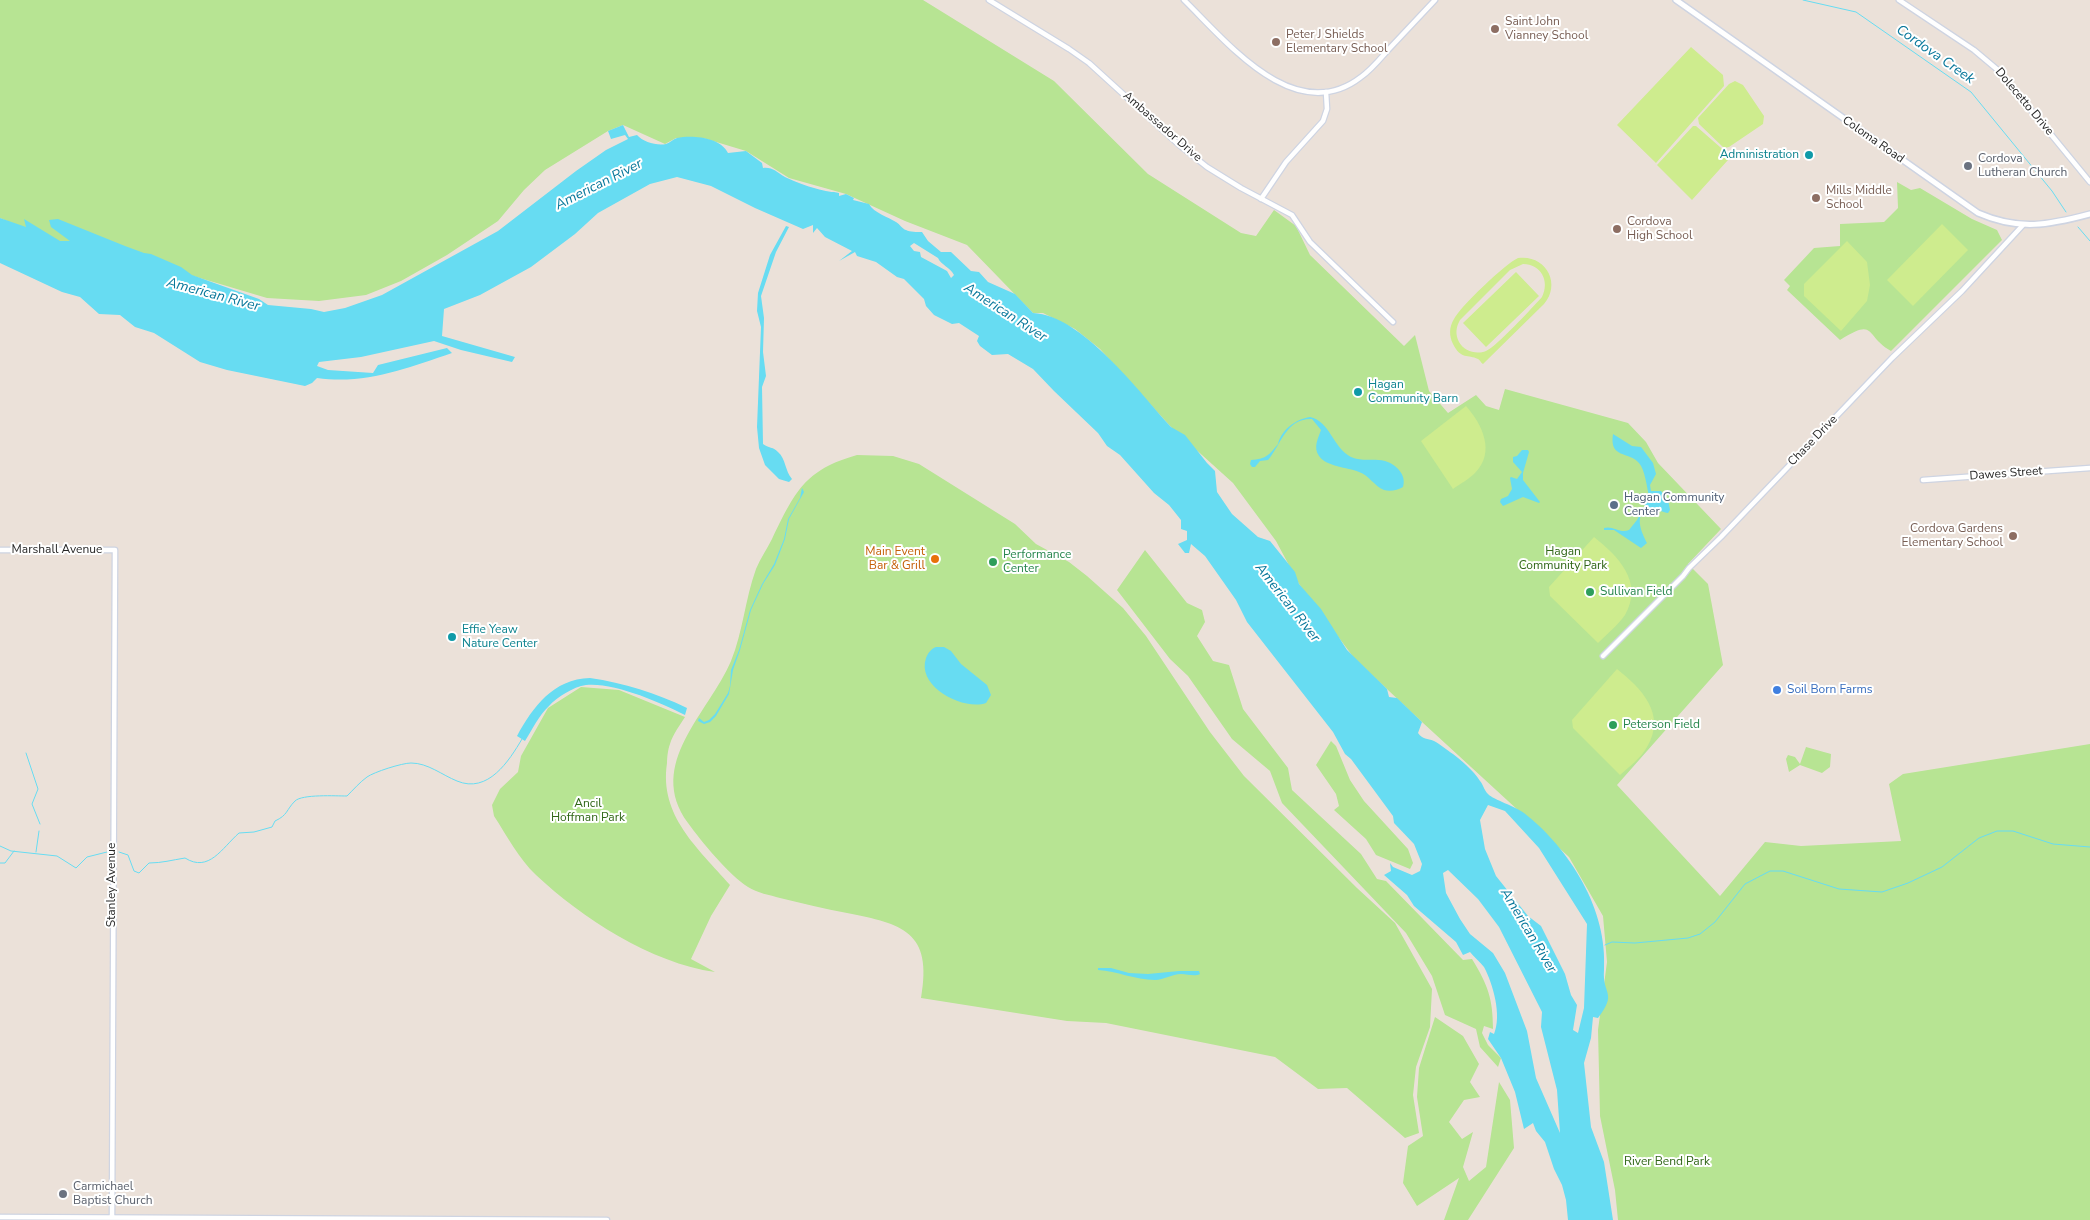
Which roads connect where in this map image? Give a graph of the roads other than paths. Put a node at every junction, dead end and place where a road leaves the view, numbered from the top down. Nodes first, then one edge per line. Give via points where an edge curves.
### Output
1 (989, 0) edge
2 (1184, 0) edge
3 (1435, 0) edge
4 (1676, 0) edge
5 (1899, 0) edge
6 (1326, 92) junction
7 (2090, 182) edge
8 (1261, 199) junction
9 (2090, 214) edge
10 (2023, 226) junction
11 (1392, 322) dead end
12 (2090, 468) edge
13 (1923, 480) dead end
14 (0, 550) edge
15 (114, 550) joint
16 (1603, 656) dead end
17 (0, 1217) edge
18 (112, 1219) edge
19 (512, 1220) edge
20 (607, 1220) edge

1 - 8 street, Ambassador Drive via 1081,57 1191,154 1225,179
2 - 6 street via 1262,73 1292,88
3 - 6 street via 1362,77
4 - 10 main road, Coloma Road via 1964,205 1992,219
5 - 7 street, Dolecetto Drive via 1974,50 1999,71
6 - 8 street via 1327,109 1323,121 1286,162
8 - 11 street, Ambassador Drive via 1292,215 1310,242
9 - 10 main road, Coloma Road via 2053,224
10 - 16 street, Chase Drive
12 - 13 street, Dawes Street
14 - 15 street, Marshall Avenue
15 - 18 street, Stanley Avenue
17 - 18 street
18 - 19 street
19 - 20 street

